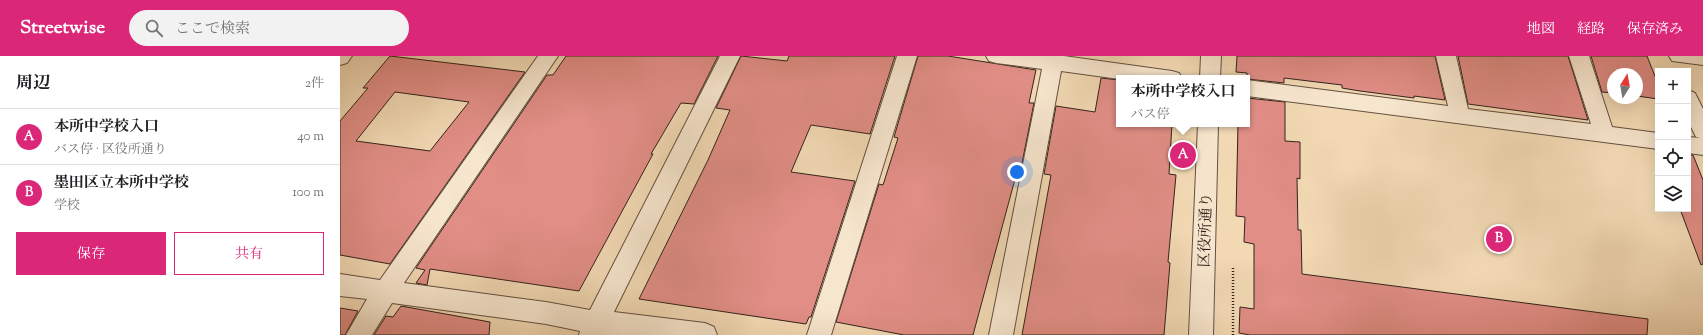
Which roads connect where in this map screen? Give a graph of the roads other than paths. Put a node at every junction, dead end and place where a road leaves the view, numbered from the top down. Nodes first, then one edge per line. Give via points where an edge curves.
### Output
1 (548, 56) edge
2 (730, 56) edge
3 (908, 56) edge
4 (996, 56) edge
5 (1211, 56) edge
6 (1446, 56) edge
7 (1579, 56) edge
8 (1668, 56) edge
9 (1679, 56) edge
10 (1703, 58) edge
11 (1053, 60) edge
12 (1674, 68) edge
13 (1152, 75) edge
14 (1210, 75) edge
15 (1250, 88) edge
16 (1691, 104) edge
17 (1460, 116) junction
18 (1208, 127) edge
19 (1703, 131) edge
20 (1604, 134) junction
21 (1655, 141) edge
22 (1691, 145) edge
23 (1703, 147) edge
24 (340, 286) edge
25 (385, 292) junction
26 (593, 329) edge
27 (358, 335) edge
28 (705, 335) edge
29 (819, 335) edge
30 (1001, 335) edge
31 (1201, 335) edge

1 - 25 street
2 - 26 street
3 - 29 street
4 - 11 street
5 - 14 street
6 - 17 street
7 - 20 street
8 - 12 street
9 - 10 street
11 - 13 street
11 - 30 street
15 - 17 street
16 - 19 street
17 - 20 street
18 - 31 street, 区役所通り
20 - 21 street
22 - 23 street
24 - 25 street
25 - 26 street via 546,313
25 - 27 street
26 - 28 street via 620,324

